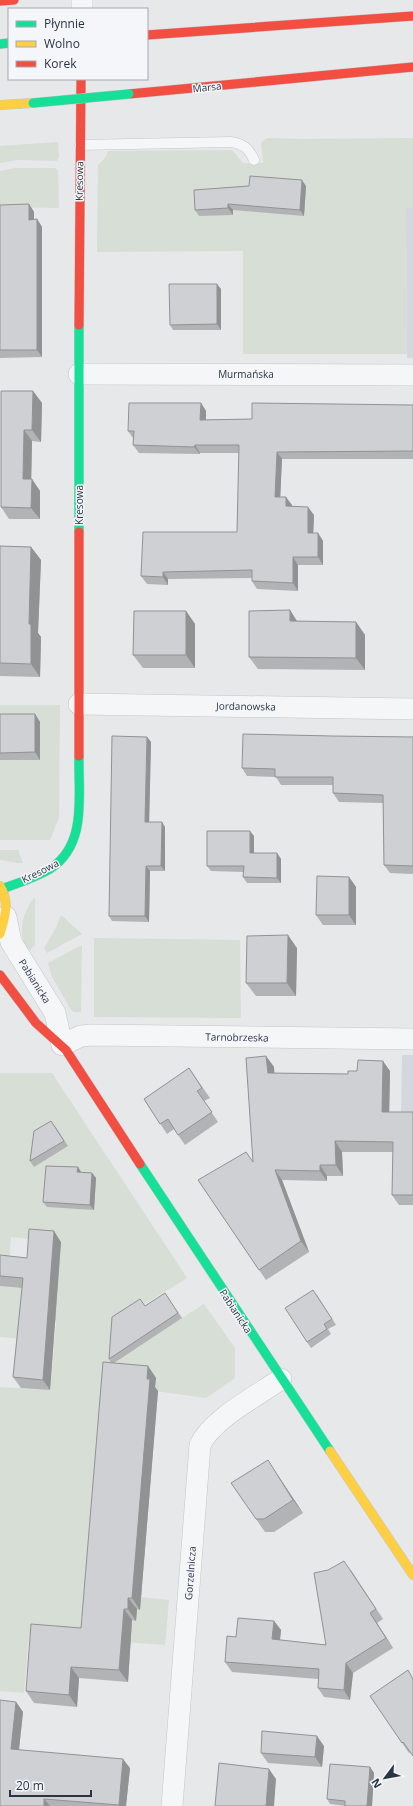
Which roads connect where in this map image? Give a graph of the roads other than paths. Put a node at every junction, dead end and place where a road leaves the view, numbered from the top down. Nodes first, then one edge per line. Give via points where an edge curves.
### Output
1 (14, 0) edge
2 (0, 1) edge
3 (413, 16) edge
4 (148, 34) edge
5 (413, 67) edge
6 (81, 80) edge
7 (0, 105) edge
8 (80, 145) junction
9 (254, 160) dead end
10 (79, 374) junction
11 (413, 374) edge
12 (79, 704) junction
13 (413, 709) edge
14 (1, 888) edge
15 (3, 926) edge
16 (0, 975) edge
17 (413, 1038) edge
18 (62, 1045) junction
19 (281, 1379) junction
20 (413, 1575) edge
21 (172, 1806) edge

1 - 2 street
3 - 4 street
5 - 7 street, Marsa, bridge
6 - 8 street, Kresowa
8 - 9 lane via 240,143 246,147
8 - 10 street, Kresowa
10 - 11 street, Murmańska
10 - 12 street, Kresowa
12 - 13 street, Jordanowska
12 - 14 street, Kresowa via 78,828 75,841 58,864 38,875
14 - 15 street via 6,903
15 - 18 street, Pabianicka via 55,1013
16 - 18 street, Pabianicka via 36,1023
17 - 18 street, Tarnobrzeska via 91,1035
18 - 19 street, Pabianicka
19 - 20 street, Pabianicka
19 - 21 street, Gorzelnicza via 214,1425 200,1445

